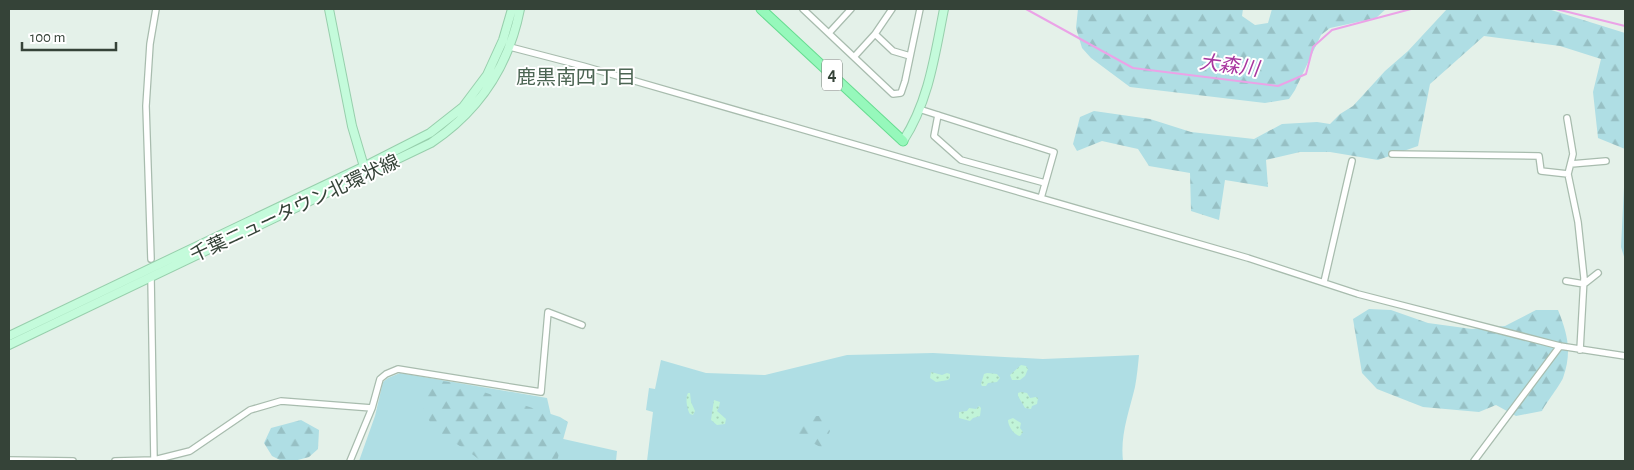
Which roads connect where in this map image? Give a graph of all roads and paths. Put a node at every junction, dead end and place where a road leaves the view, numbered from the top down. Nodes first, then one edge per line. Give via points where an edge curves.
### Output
1 (156, 9) edge
2 (329, 9) edge
3 (512, 9) edge
4 (520, 9) edge
5 (761, 9) edge
6 (804, 9) edge
7 (851, 9) edge
8 (892, 9) edge
9 (920, 9) edge
10 (944, 9) edge
11 (829, 33) junction
12 (875, 34) junction
13 (510, 47) junction
14 (910, 56) junction
15 (854, 57) junction
16 (919, 109) junction
17 (938, 116) junction
18 (1567, 118) dead end
19 (903, 141) joint
20 (1392, 154) dead end
21 (1352, 161) dead end
22 (1606, 162) dead end
23 (1571, 164) junction
24 (364, 166) junction
25 (1568, 174) junction
26 (367, 175) junction
27 (1045, 183) junction
28 (1041, 198) junction
29 (150, 258) dead end
30 (1598, 273) dead end
31 (151, 278) junction
32 (1566, 281) dead end
33 (1324, 282) junction
34 (1584, 284) junction
35 (582, 325) dead end
36 (9, 336) edge
37 (9, 345) edge
38 (1560, 346) junction
39 (1580, 350) junction
40 (1625, 356) edge
41 (372, 408) junction
42 (9, 460) edge
43 (154, 460) junction
44 (73, 461) edge
45 (115, 461) edge
46 (350, 461) edge
47 (1474, 461) edge

1 - 29 street via 146,106
2 - 24 main road via 352,126
3 - 24 main road, 千葉ニュータウン北環状線 via 495,61 463,107 430,133
4 - 13 main road, 千葉ニュータウン北環状線
5 - 19 main road, 4
6 - 11 street
7 - 11 street
8 - 12 street
9 - 14 street
10 - 16 main road via 931,72
11 - 15 street
12 - 14 street via 893,51
12 - 15 street
13 - 26 main road, 千葉ニュータウン北環状線 via 487,89 460,120 431,144
13 - 28 street
14 - 15 street via 901,93 894,94
16 - 17 street
16 - 19 main road
17 - 27 street via 934,136 961,160
17 - 27 street via 1054,152
18 - 23 street via 1573,154
20 - 25 street via 1539,156 1540,171
21 - 33 street
22 - 23 street
23 - 25 street
24 - 26 main road
24 - 36 main road, 千葉ニュータウン北環状線
25 - 34 street via 1578,222
26 - 31 main road, 千葉ニュータウン北環状線
27 - 28 street
28 - 33 street
30 - 34 street
31 - 37 main road, 千葉ニュータウン北環状線
31 - 43 street
32 - 34 street
33 - 38 street via 1358,294
34 - 39 street
35 - 41 street via 548,312 541,392 398,369 380,379
38 - 39 street
38 - 47 street
39 - 40 street
41 - 43 street via 281,401 250,410 190,452
41 - 46 street
42 - 44 street
43 - 45 street

